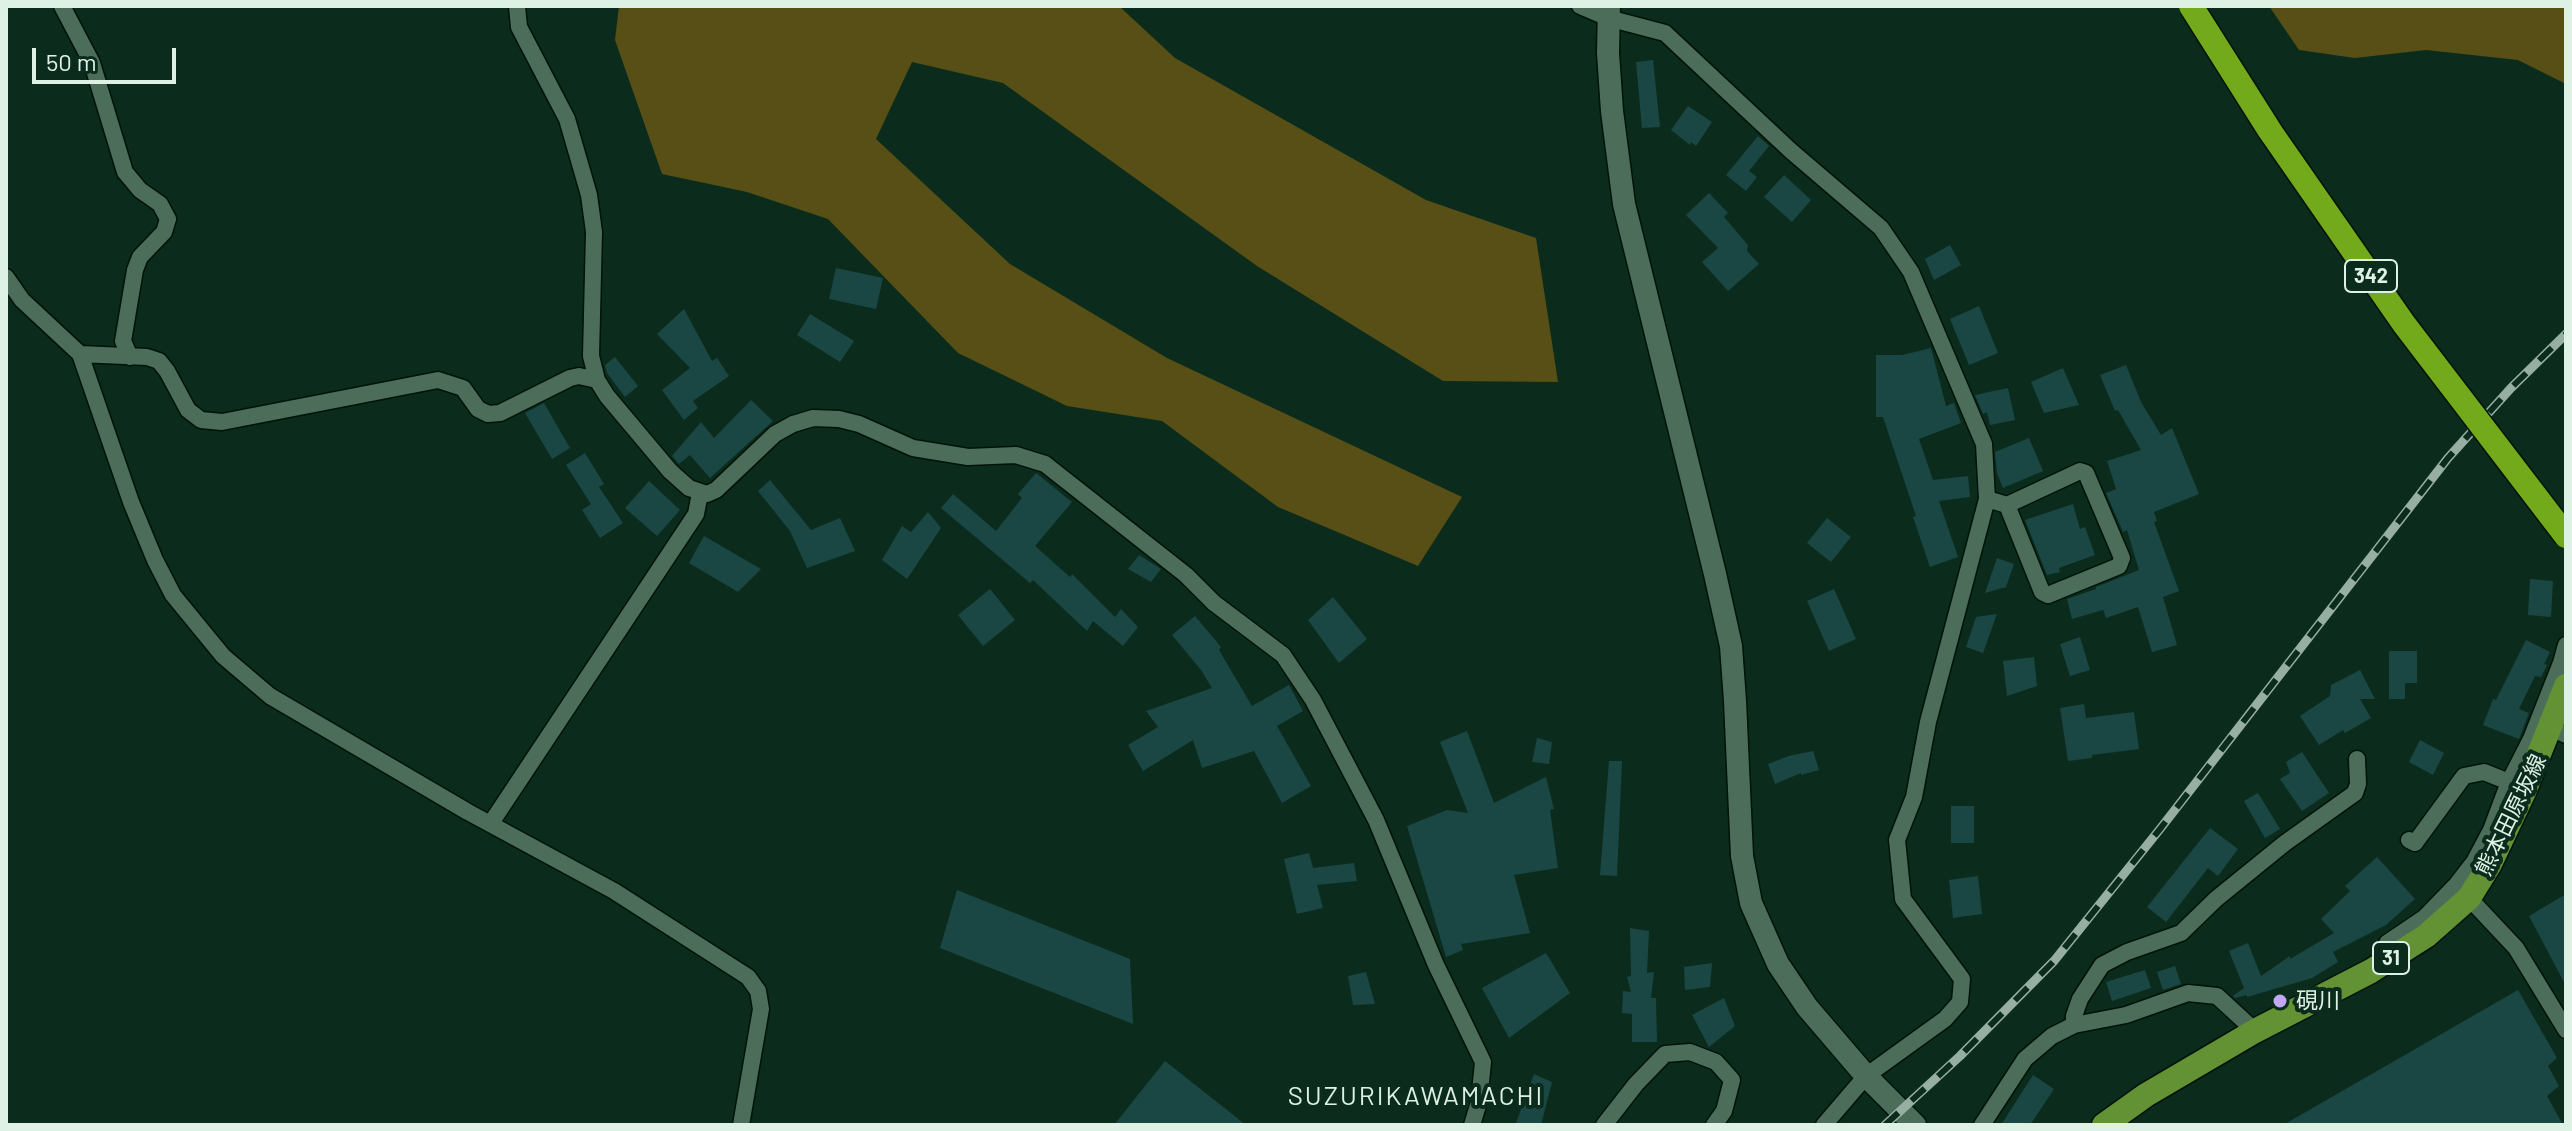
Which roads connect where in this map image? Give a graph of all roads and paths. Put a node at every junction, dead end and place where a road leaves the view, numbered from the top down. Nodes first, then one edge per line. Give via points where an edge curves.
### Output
1 (62, 6) edge
2 (517, 6) edge
3 (1580, 6) edge
4 (2191, 6) edge
5 (1609, 12) edge
6 (6, 277) edge
7 (80, 354) junction
8 (130, 357) junction
9 (597, 380) junction
10 (700, 493) junction
11 (1987, 499) junction
12 (2007, 505) junction
13 (2566, 536) edge
14 (2566, 645) edge
15 (2566, 686) edge
16 (2558, 732) edge
17 (2357, 759) dead end
18 (2509, 782) junction
19 (491, 823) junction
20 (2409, 840) dead end
21 (2469, 898) junction
22 (2387, 943) dead end
23 (2074, 1025) junction
24 (2566, 1030) edge
25 (2255, 1031) junction
26 (1866, 1076) junction
27 (741, 1125) edge
28 (1472, 1125) edge
29 (1604, 1125) edge
30 (1714, 1125) edge
31 (1824, 1125) edge
32 (1915, 1125) edge
33 (1982, 1125) edge
34 (2104, 1125) edge

1 - 8 street via 92,63 125,172 160,204 168,219 135,270 123,341
2 - 9 street via 519,27 567,119 589,195 594,232 591,356
3 - 5 street
4 - 13 highway, 342, bridge via 2404,324
5 - 11 street via 1665,33 1881,228 1911,272 1984,444
5 - 26 street via 1612,111 1624,204 1731,646 1742,856 1751,903 1778,964
6 - 7 street via 22,300
7 - 8 street
7 - 19 street via 155,560 173,595 223,656 270,696
8 - 9 street via 159,361 188,410 201,420 222,422 438,380 463,388 478,409 500,413 570,378
9 - 10 street via 670,471
10 - 19 street via 696,514
10 - 28 street via 716,490 775,434 793,424 839,419 913,448 968,457 1016,455 1045,464 1186,575 1283,655 1313,700 1376,820 1483,1062
11 - 12 street
11 - 26 street via 1928,722 1914,797 1897,840 1903,899 1962,979 1960,1002 1945,1019
12 - 12 street via 2042,592 2048,595 2119,566 2122,558 2086,473 2080,471
14 - 18 street
15 - 16 main road, 熊本田原坂線 / 31
16 - 21 main road, 熊本田原坂線 / 31
17 - 23 street via 2355,793 2274,852 2181,933 2102,965 2080,999
18 - 20 street via 2484,772 2464,776 2415,843
18 - 22 street via 2474,862 2424,918
19 - 27 street via 614,891 748,977 761,1009
21 - 24 street via 2516,948
21 - 25 main road, 熊本田原坂線 / 31 via 2426,936 2371,971
23 - 25 street via 2126,1015 2188,993 2217,996
23 - 33 street via 2025,1059
25 - 34 main road, 熊本田原坂線 / 31
26 - 31 street
26 - 32 street
29 - 30 street via 1665,1054 1690,1052 1716,1062 1732,1080 1724,1111

